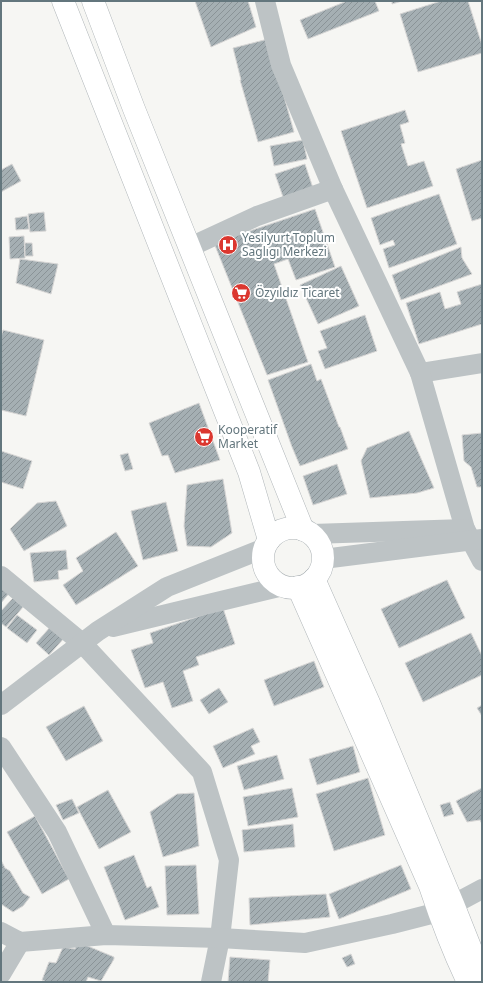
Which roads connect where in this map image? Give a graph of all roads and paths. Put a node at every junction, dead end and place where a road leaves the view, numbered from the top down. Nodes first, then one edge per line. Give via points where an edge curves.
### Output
1 (63, 1) edge
2 (93, 1) edge
3 (265, 1) edge
4 (333, 189) junction
5 (190, 247) junction
6 (482, 362) edge
7 (420, 372) junction
8 (307, 532) junction
9 (473, 536) edge
10 (267, 544) junction
11 (322, 559) junction
12 (482, 561) edge
13 (1, 576) edge
14 (298, 584) junction
15 (98, 631) junction
16 (82, 643) junction
17 (1, 705) edge
18 (1, 748) edge
19 (482, 889) edge
20 (446, 908) junction
21 (1, 932) edge
22 (106, 935) junction
23 (220, 938) junction
24 (20, 942) junction
25 (1, 974) edge
26 (482, 977) edge
27 (211, 982) edge
28 (468, 982) edge

1 - 10 main road via 249,472
2 - 5 main road
3 - 4 street via 281,65
4 - 5 street via 257,216
4 - 7 street
5 - 8 main road
6 - 7 street
7 - 9 street
8 - 9 street
8 - 10 main road via 294,528 285,529 276,533
8 - 11 main road via 318,542
9 - 11 street
9 - 12 street
10 - 14 main road via 263,557 268,575 275,581
10 - 15 street via 167,587
11 - 14 main road via 320,571
13 - 16 street
14 - 15 street
14 - 20 main road via 430,886
15 - 16 street
16 - 17 street
16 - 23 street via 202,772 229,860
18 - 22 street via 57,832
19 - 20 street
20 - 23 street via 392,924 305,943
20 - 26 main road
20 - 28 main road via 452,949
21 - 24 street
22 - 23 street
22 - 24 street
23 - 27 street
24 - 25 street

